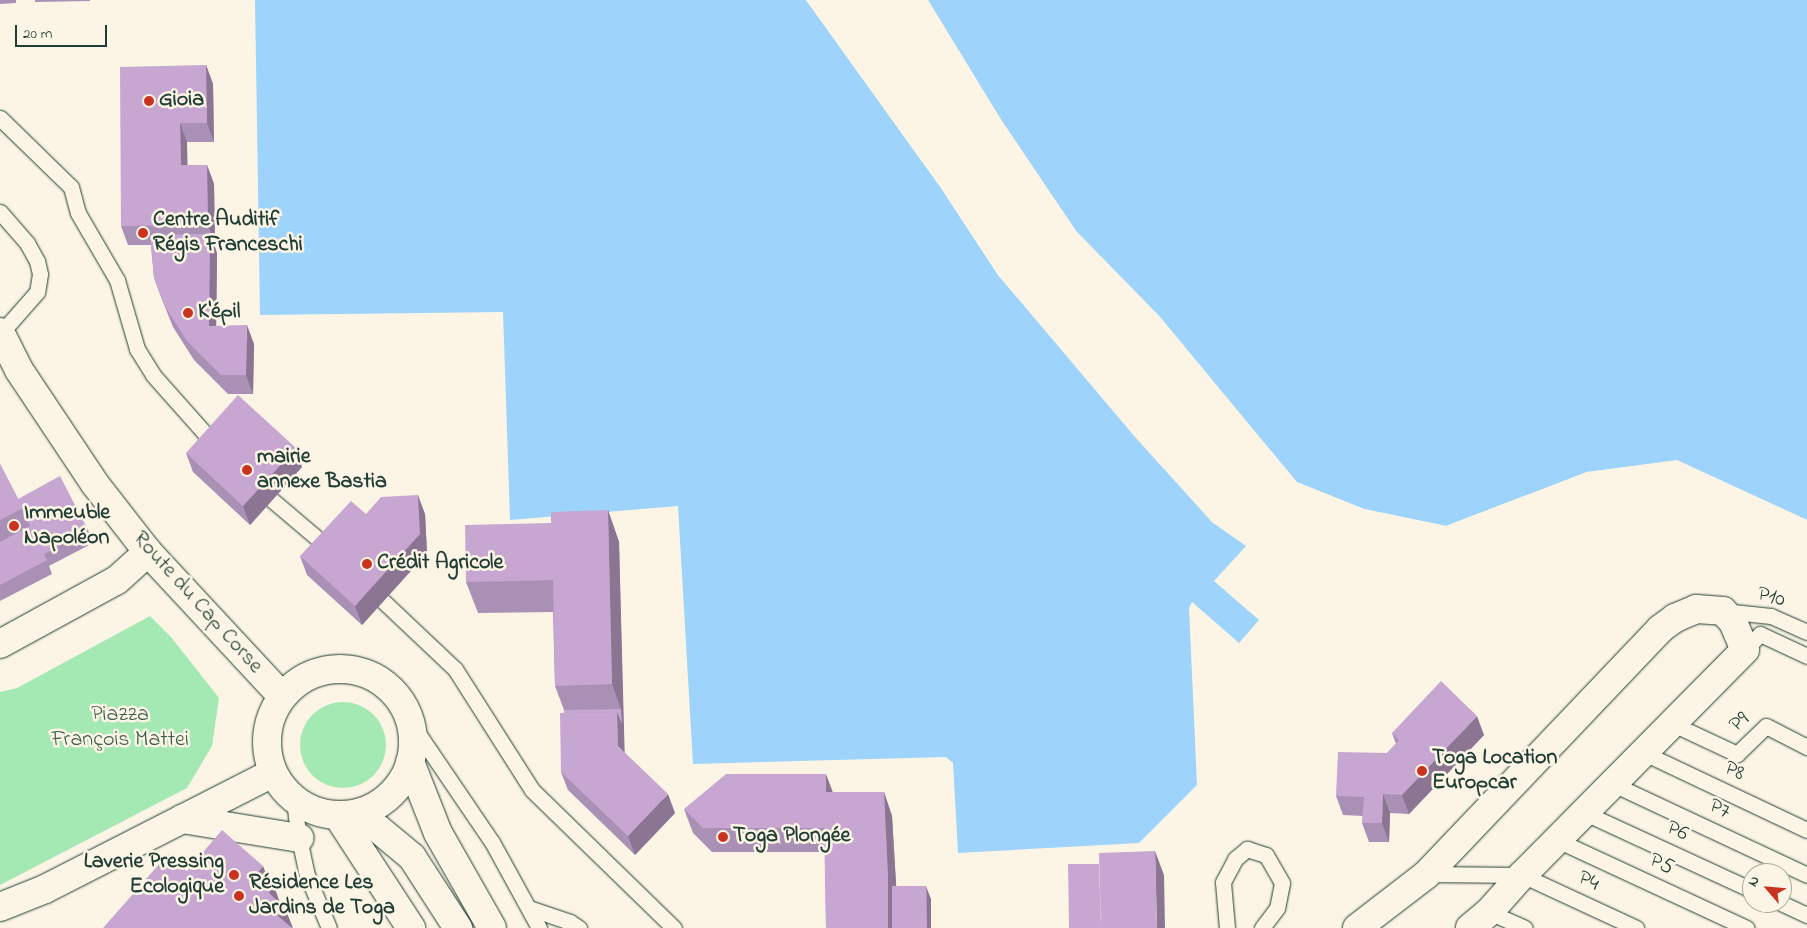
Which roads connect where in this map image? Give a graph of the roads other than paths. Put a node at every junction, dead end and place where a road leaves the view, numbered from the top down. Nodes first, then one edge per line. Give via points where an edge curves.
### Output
1 (0, 118) edge
2 (0, 212) edge
3 (1, 332) edge
4 (216, 446) edge
5 (272, 500) dead end
6 (331, 550) edge
7 (148, 552) junction
8 (383, 601) dead end
9 (1722, 611) junction
10 (1807, 632) edge
11 (0, 644) edge
12 (1745, 650) junction
13 (1807, 656) edge
14 (282, 696) junction
15 (411, 723) junction
16 (1673, 724) junction
17 (1807, 747) edge
18 (1644, 753) junction
19 (410, 762) junction
20 (273, 773) junction
21 (1613, 784) junction
22 (294, 800) junction
23 (1585, 812) junction
24 (349, 814) junction
25 (182, 819) junction
26 (1807, 830) edge
27 (299, 838) junction
28 (1557, 840) junction
29 (1427, 874) junction
30 (1807, 874) edge
31 (463, 876) junction
32 (1522, 876) junction
33 (1742, 885) edge
34 (0, 907) edge
35 (529, 908) junction
36 (1792, 908) edge
37 (1807, 915) edge
38 (1480, 920) edge
39 (329, 928) edge
40 (411, 928) edge
41 (458, 928) edge
42 (492, 928) edge
43 (506, 928) edge
44 (539, 928) edge
45 (579, 928) edge
46 (674, 928) edge
47 (1227, 928) edge
48 (1262, 928) edge
49 (1357, 928) edge
50 (1525, 928) edge
51 (1636, 928) edge
52 (1747, 928) edge

1 - 4 lane via 71,187 78,213 117,280 136,349 153,375
2 - 3 lane via 27,243 40,274 36,292
3 - 7 street, Route du Cap Corse via 19,370 95,484
5 - 6 lane
7 - 11 street via 118,580
7 - 14 street, Route du Cap Corse
8 - 46 lane via 455,668 532,790
9 - 10 lane, P10 via 1771,616
9 - 12 street via 1733,622
9 - 29 street via 1696,609 1660,629
12 - 13 lane, P10 via 1760,634
12 - 16 street
14 - 15 street via 300,680 321,670 344,668 359,671 387,684 402,702
14 - 20 street via 272,714 267,733 267,754
15 - 19 street via 414,743
15 - 35 lane via 492,842
16 - 17 lane, P9 via 1737,754 1766,726
16 - 18 street
18 - 21 street
18 - 26 lane, P8
19 - 24 street via 403,780 391,794 376,806
19 - 31 street via 438,833
20 - 22 street
20 - 25 street
21 - 23 street
21 - 30 lane, P7
22 - 24 street via 315,812
22 - 27 lane
23 - 28 street
23 - 33 lane, P6
24 - 40 street
24 - 41 street via 412,857
25 - 27 street
25 - 34 street via 46,889
27 - 39 lane via 307,875
28 - 32 street
28 - 52 lane, P5
29 - 32 lane
29 - 49 street
31 - 42 street
31 - 43 street
32 - 38 street
32 - 51 lane, P4
35 - 44 lane
35 - 45 lane
36 - 37 lane
38 - 50 lane
47 - 48 lane via 1223,882 1235,859 1247,849 1266,856 1282,883 1277,908

